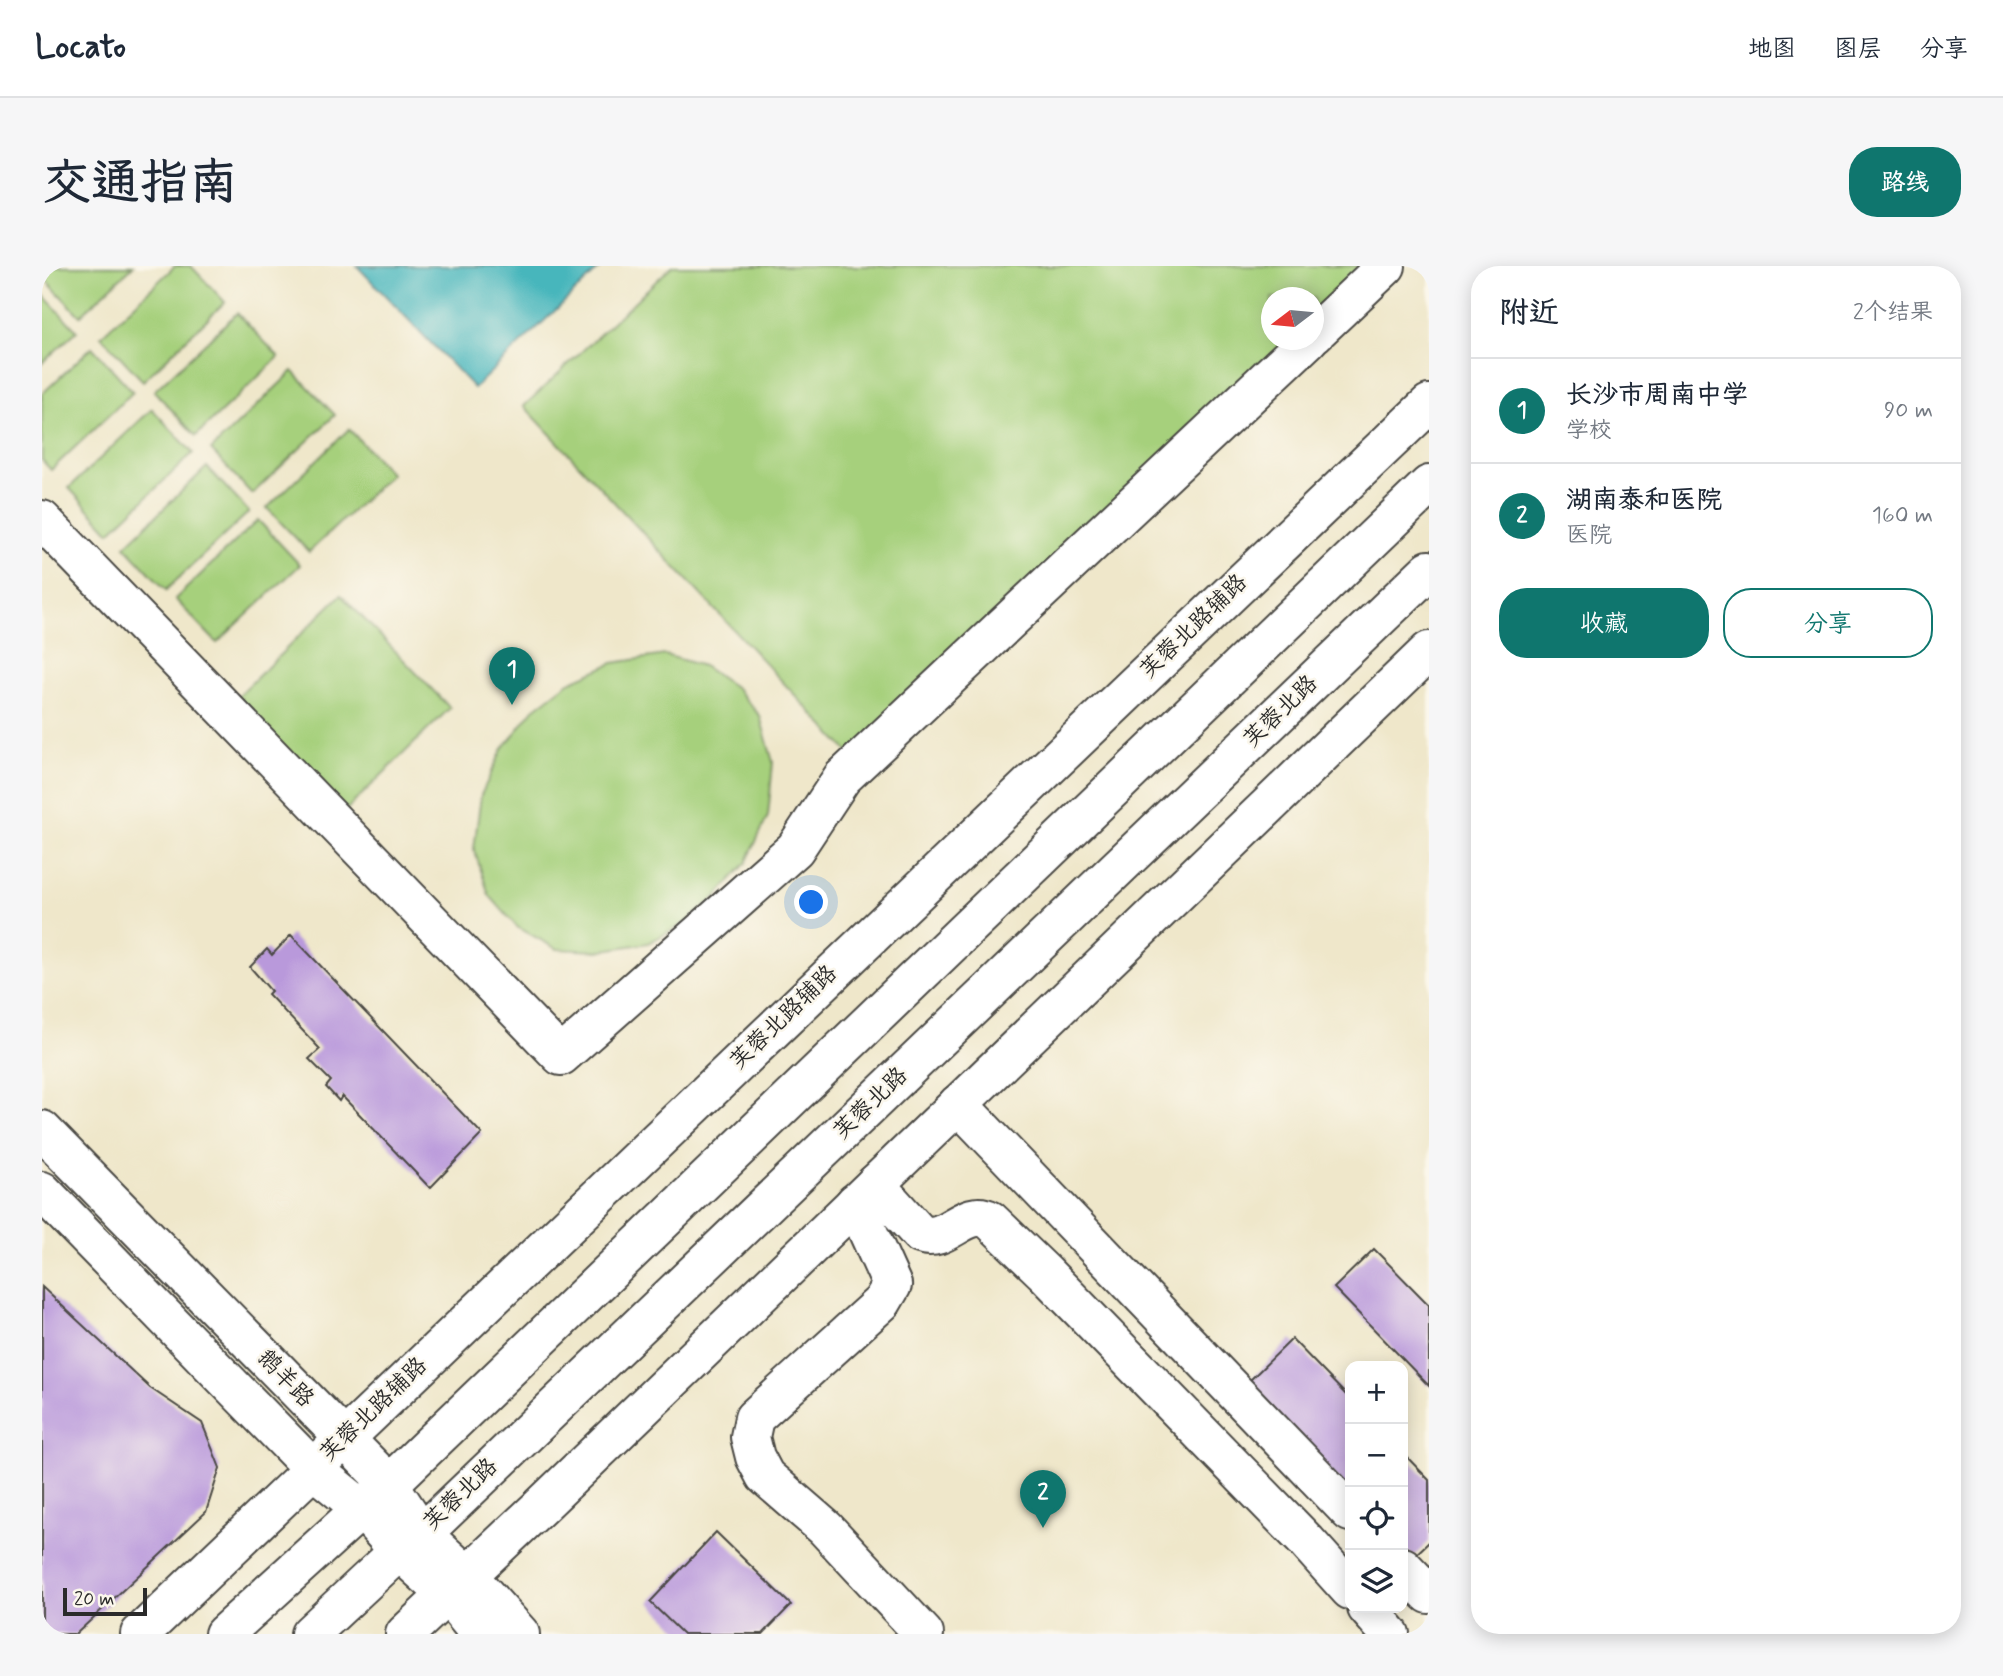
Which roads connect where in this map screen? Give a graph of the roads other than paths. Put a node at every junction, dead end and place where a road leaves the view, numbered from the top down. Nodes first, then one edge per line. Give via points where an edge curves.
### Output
1 (1386, 266) edge
2 (1324, 325) edge
3 (1297, 350) edge
4 (1429, 404) edge
5 (1429, 485) edge
6 (42, 520) edge
7 (1429, 570) edge
8 (1429, 651) edge
9 (958, 1104) junction
10 (42, 1130) edge
11 (42, 1191) edge
12 (865, 1194) junction
13 (343, 1438) junction
14 (313, 1469) junction
15 (389, 1484) junction
16 (1345, 1507) edge
17 (361, 1508) junction
18 (410, 1543) junction
19 (1408, 1572) edge
20 (1345, 1585) edge
21 (458, 1586) junction
22 (1429, 1594) edge
23 (1371, 1613) edge
24 (139, 1634) edge
25 (225, 1634) edge
26 (310, 1634) edge
27 (405, 1634) edge
28 (480, 1634) edge
29 (520, 1634) edge
30 (924, 1634) edge
31 (1390, 1634) edge

1 - 2 main road
3 - 6 main road via 842,778 795,849 561,1056
4 - 13 main road, 芙蓉北路辅路
5 - 15 main road
7 - 18 main road, 芙蓉北路
8 - 9 main road
9 - 12 main road
9 - 16 main road
10 - 13 main road, 鹅羊路
11 - 14 main road, 鹅羊路
12 - 20 main road via 929,1238 974,1216 990,1220
12 - 21 main road
12 - 30 main road via 891,1285 882,1302 754,1418 750,1437 765,1476 825,1528
13 - 14 main road, 芙蓉北路辅路
13 - 15 main road, 鹅羊路
14 - 17 main road, 鹅羊路
14 - 24 main road, 芙蓉北路辅路
15 - 17 main road
15 - 18 main road, 鹅羊路
17 - 18 main road, 鹅羊路
17 - 25 main road
18 - 21 main road, 鹅羊路
18 - 26 main road, 芙蓉北路
19 - 22 main road
21 - 27 main road
21 - 28 main road, 鹅羊路
21 - 29 main road, 鹅羊路
23 - 31 main road

